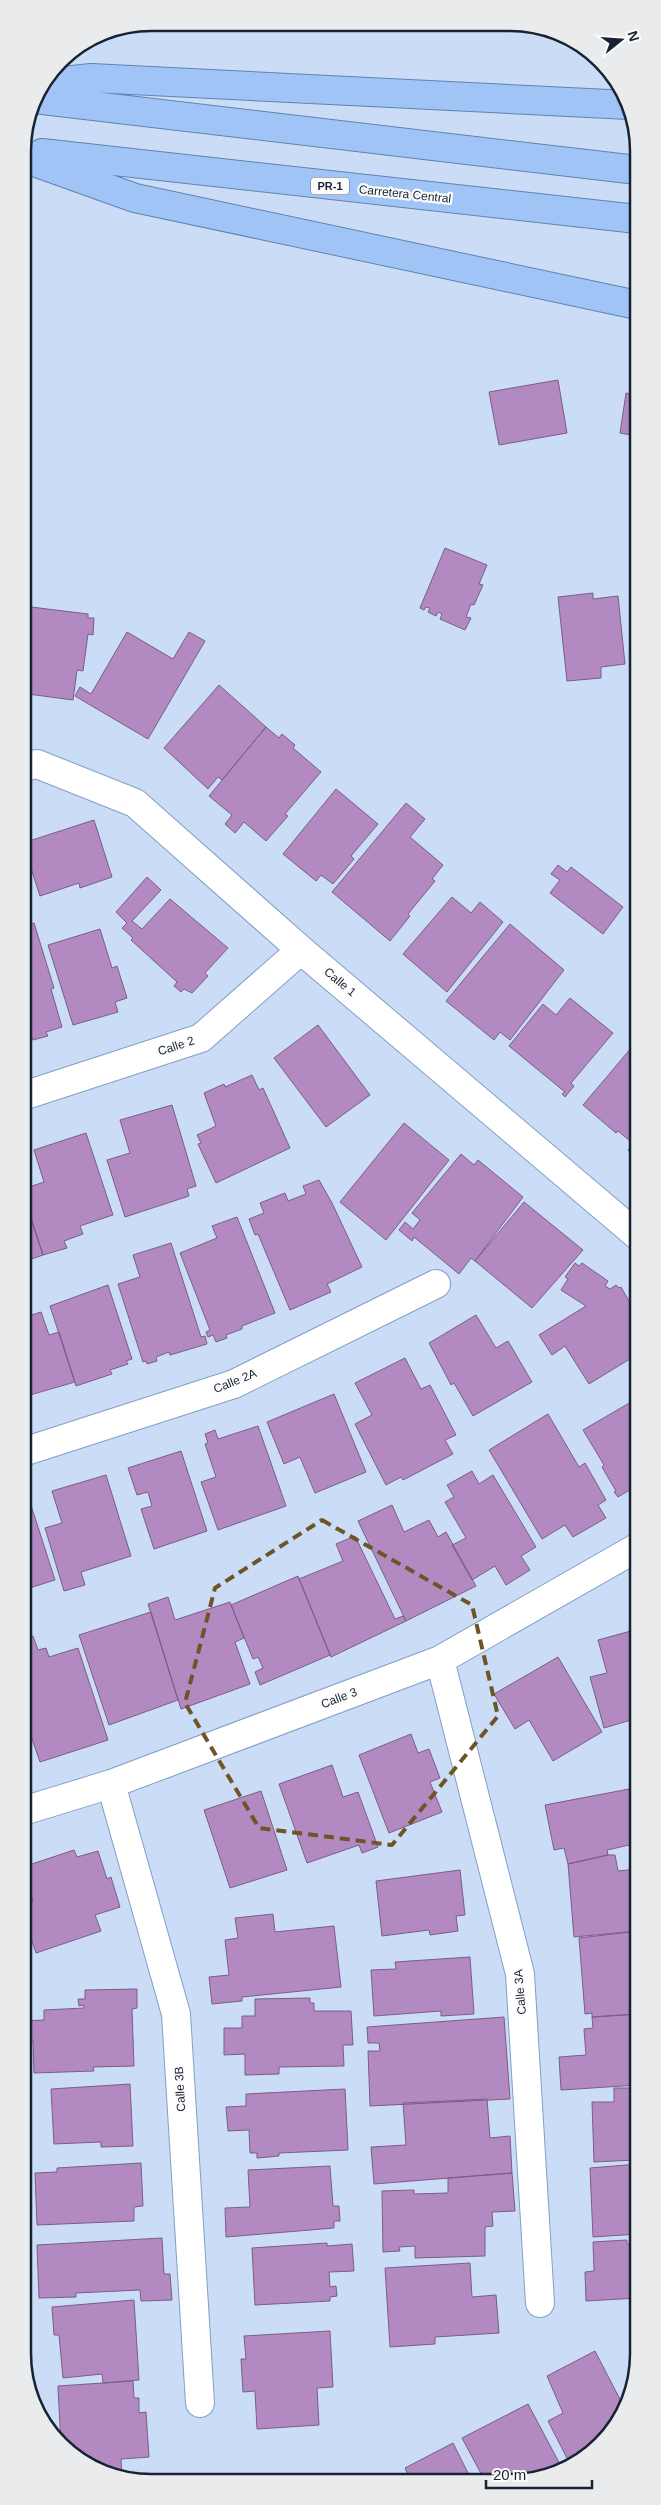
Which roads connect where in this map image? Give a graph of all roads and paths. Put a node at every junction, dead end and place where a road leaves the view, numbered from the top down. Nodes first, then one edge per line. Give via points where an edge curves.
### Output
1 (53, 82) edge
2 (43, 100) edge
3 (621, 105) edge
4 (32, 152) edge
5 (32, 161) edge
6 (630, 169) edge
7 (630, 219) edge
8 (630, 303) edge
9 (32, 765) edge
10 (302, 950) junction
11 (32, 1093) edge
12 (630, 1229) edge
13 (436, 1284) dead end
14 (31, 1449) edge
15 (629, 1552) edge
16 (440, 1660) junction
17 (111, 1784) junction
18 (31, 1808) edge
19 (540, 2303) dead end
20 (200, 2404) dead end

1 - 3 highway via 91,78
2 - 6 highway
4 - 7 highway, Carretera Central / PR-1
5 - 8 highway via 135,198
9 - 10 street, Calle 1 via 37,764 135,803
10 - 11 street, Calle 2 via 201,1038
10 - 12 street, Calle 1
13 - 14 street, Calle 2A via 234,1384
15 - 16 street, Calle 3
16 - 17 street, Calle 3
16 - 19 street, Calle 3A via 520,1974
17 - 18 street, Calle 3
17 - 20 street, Calle 3B via 176,2014

